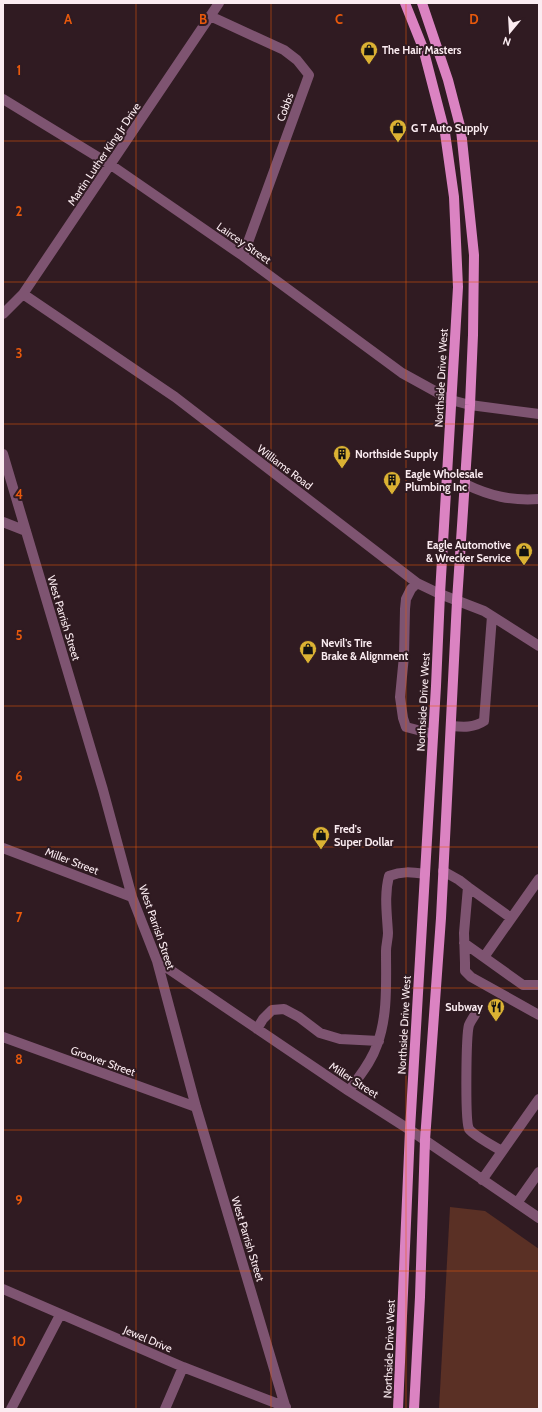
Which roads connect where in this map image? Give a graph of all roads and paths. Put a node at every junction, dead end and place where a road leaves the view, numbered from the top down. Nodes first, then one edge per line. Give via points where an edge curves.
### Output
1 (219, 3) edge
2 (405, 3) edge
3 (422, 3) edge
4 (210, 16) junction
5 (3, 99) edge
6 (111, 165) junction
7 (243, 256) junction
8 (23, 294) junction
9 (3, 314) edge
10 (452, 400) junction
11 (470, 405) junction
12 (539, 414) edge
13 (3, 454) edge
14 (465, 484) junction
15 (539, 499) edge
16 (3, 522) edge
17 (26, 531) junction
18 (417, 583) junction
19 (440, 594) junction
20 (458, 601) junction
21 (492, 616) junction
22 (539, 646) edge
23 (451, 726) junction
24 (433, 734) junction
25 (3, 848) edge
26 (443, 871) junction
27 (425, 874) junction
28 (539, 880) edge
29 (468, 887) junction
30 (132, 897) junction
31 (511, 918) junction
32 (464, 943) junction
33 (484, 957) junction
34 (157, 960) junction
35 (539, 985) edge
36 (478, 1009) dead end
37 (539, 1015) edge
38 (257, 1029) junction
39 (3, 1037) edge
40 (378, 1041) junction
41 (349, 1091) junction
42 (539, 1099) edge
43 (196, 1107) junction
44 (410, 1130) junction
45 (425, 1140) junction
46 (502, 1151) junction
47 (539, 1172) edge
48 (482, 1180) junction
49 (517, 1203) junction
50 (539, 1218) edge
51 (3, 1289) edge
52 (60, 1314) junction
53 (183, 1367) junction
54 (286, 1408) edge
55 (11, 1409) edge
56 (165, 1409) edge
57 (398, 1409) edge
58 (414, 1409) edge

1 - 4 street, Martin Luther King Jr Drive
2 - 10 main road, Northside Drive West via 423,48 445,133 454,197 458,287
3 - 11 main road via 448,80 461,130 474,255
4 - 6 street, Martin Luther King Jr Drive
4 - 7 street, Cobbs via 284,50 297,60 309,75
5 - 6 street, Laircey Street
6 - 7 street, Laircey Street
6 - 8 street, Martin Luther King Jr Drive
7 - 10 street, Laircey Street via 402,373
8 - 9 street, Martin Luther King Jr Drive
8 - 18 street, Williams Road via 175,397
10 - 11 street, Laircey Street
10 - 19 main road, Northside Drive West
11 - 12 street, Laircey Street
11 - 14 main road
13 - 17 street, West Parrish Street
14 - 15 street via 498,497
14 - 20 main road
16 - 17 street
17 - 30 street, West Parrish Street via 101,782
18 - 19 street, Williams Road
18 - 24 street via 410,589 406,599 400,697 406,727
19 - 20 street, Williams Road
19 - 24 main road, Northside Drive West
20 - 21 street, Williams Road via 484,610
20 - 23 main road
21 - 22 street, Williams Road
21 - 23 street via 484,721 470,727
23 - 26 main road
24 - 27 main road, Northside Drive West
25 - 30 street, Miller Street
26 - 29 street
26 - 45 main road
27 - 40 street via 407,871 389,876 386,888 388,934 384,1012
27 - 44 main road, Northside Drive West
28 - 31 street
29 - 31 street
29 - 32 street
30 - 34 street, West Parrish Street
31 - 33 street
32 - 33 street
32 - 37 street via 466,971 470,977
33 - 35 street via 523,985
34 - 38 street, Miller Street
34 - 43 street, West Parrish Street
36 - 46 street via 469,1025 467,1120 469,1129
38 - 40 street via 272,1010 284,1009 320,1033 340,1039
38 - 41 street, Miller Street
39 - 43 street, Groover Street
40 - 41 street via 366,1068
41 - 44 street, Miller Street
42 - 46 street
43 - 54 street, West Parrish Street
44 - 45 street, Miller Street
44 - 57 main road, Northside Drive West
45 - 48 street, Miller Street
45 - 58 main road
46 - 48 street
47 - 49 street
48 - 49 street, Miller Street
49 - 50 street, Miller Street
51 - 52 street, Jewel Drive
52 - 53 street, Jewel Drive
52 - 55 street
53 - 54 street, Jewel Drive
53 - 56 street

